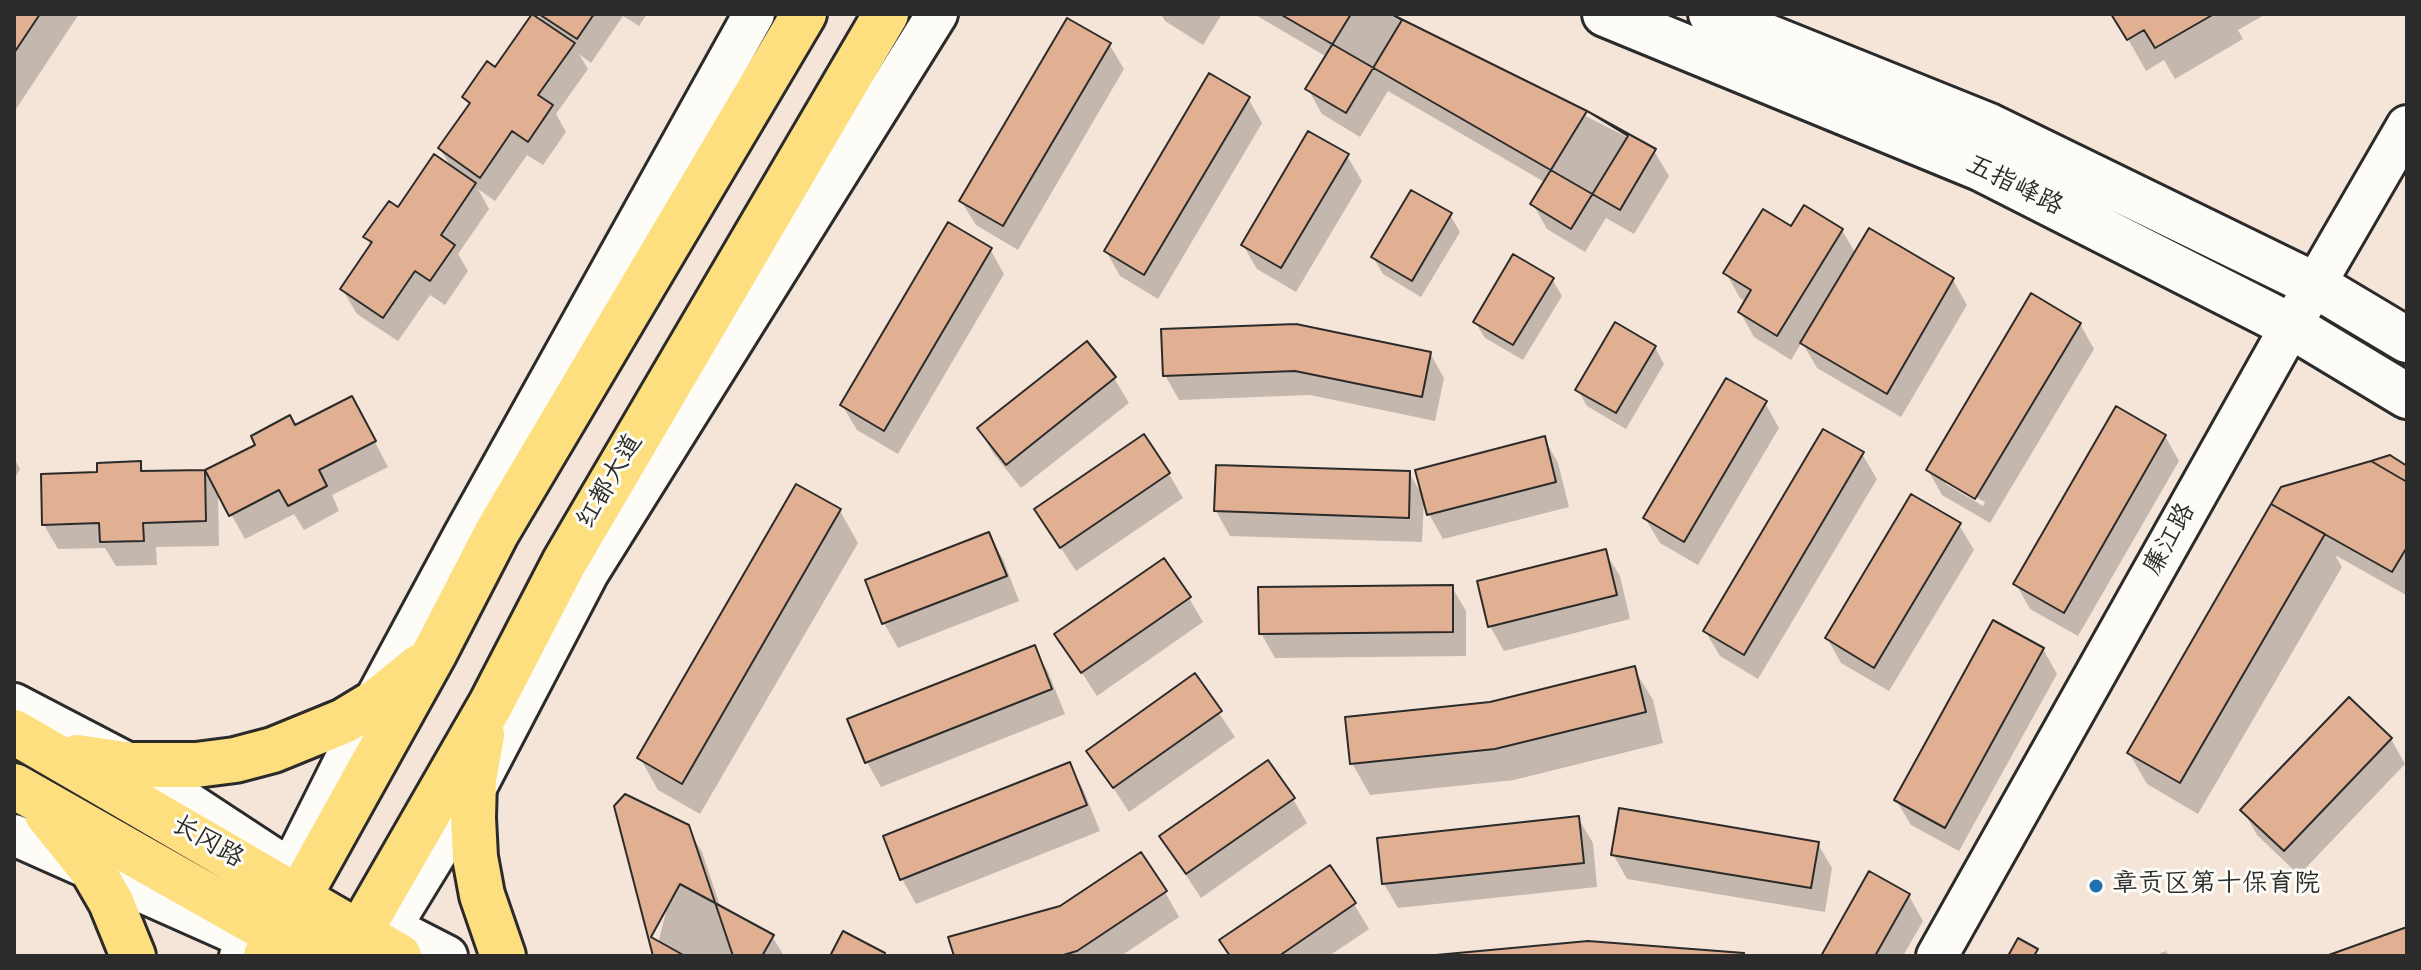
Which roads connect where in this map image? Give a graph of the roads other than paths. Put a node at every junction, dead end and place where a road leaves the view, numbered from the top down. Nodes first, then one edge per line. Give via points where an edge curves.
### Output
1 (754, 14) edge
2 (804, 14) edge
3 (886, 14) edge
4 (937, 14) edge
5 (1605, 14) edge
6 (1711, 14) edge
7 (2407, 126) edge
8 (2315, 285) junction
9 (2291, 326) junction
10 (2407, 340) edge
11 (2407, 396) edge
12 (435, 652) junction
13 (374, 702) junction
14 (14, 704) edge
15 (491, 704) junction
16 (27, 739) edge
17 (131, 765) junction
18 (18, 788) edge
19 (474, 791) junction
20 (14, 835) edge
21 (89, 867) junction
22 (295, 884) junction
23 (374, 941) edge
24 (270, 946) edge
25 (133, 956) edge
26 (447, 956) edge
27 (503, 956) edge
28 (1937, 956) edge

1 - 13 street
2 - 12 main road via 497,532
3 - 15 main road, 红都大道 via 564,563
4 - 19 street via 588,573
5 - 9 main road, 五指峰路 via 1980,168
6 - 8 main road, 五指峰路 via 1989,126
7 - 8 street, 廉江路
8 - 9 street, 廉江路
8 - 10 main road, 五指峰路
9 - 11 main road, 五指峰路
9 - 28 street, 廉江路
12 - 13 main road
12 - 22 main road
13 - 17 main road via 333,726 235,760
13 - 22 street
14 - 17 street
15 - 19 main road
15 - 23 main road, 红都大道
16 - 17 main road via 78,757
16 - 22 main road, 长冈路
17 - 22 street
18 - 21 main road via 56,824
18 - 24 main road, 长冈路
19 - 23 street
19 - 27 main road via 475,857
20 - 21 street
21 - 24 street
21 - 25 main road via 111,902
22 - 23 main road, 长冈路
22 - 24 main road
23 - 26 street

